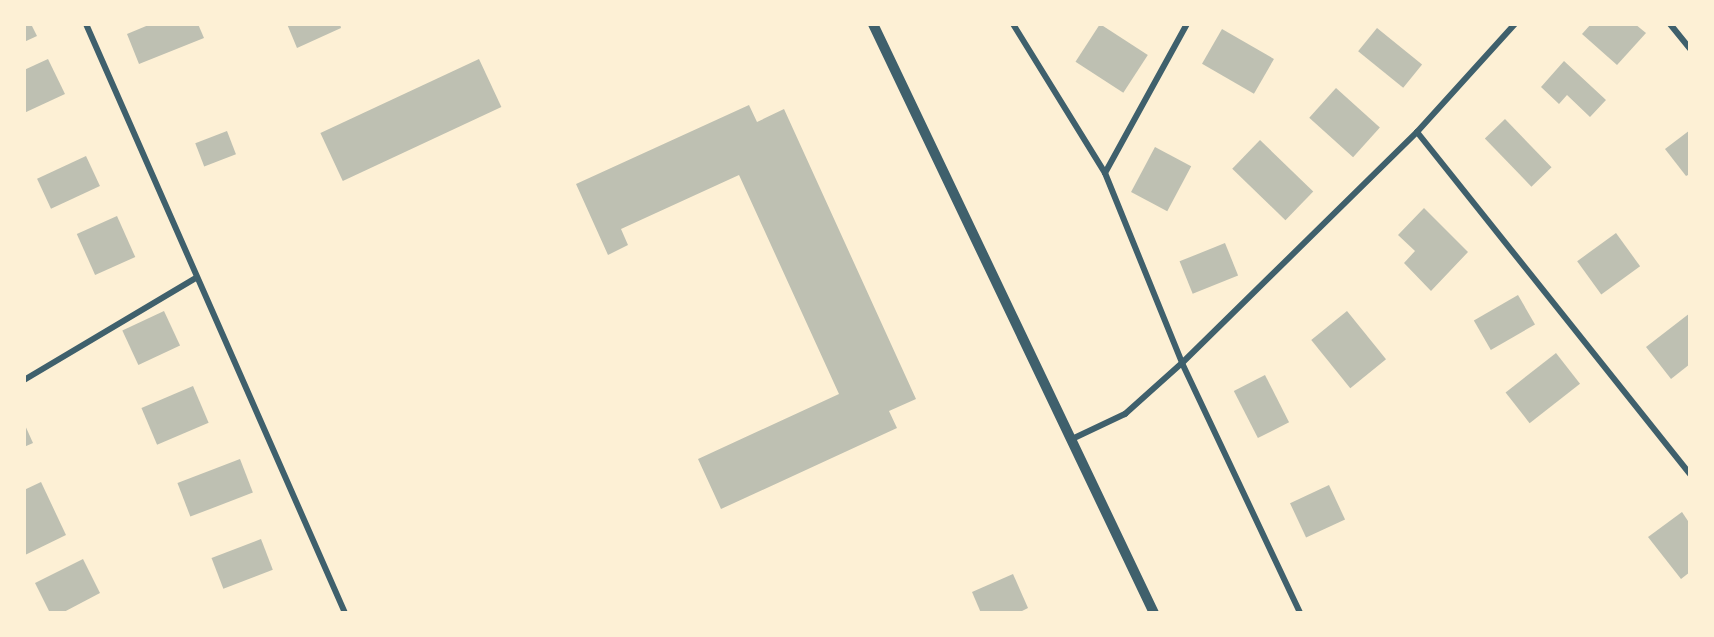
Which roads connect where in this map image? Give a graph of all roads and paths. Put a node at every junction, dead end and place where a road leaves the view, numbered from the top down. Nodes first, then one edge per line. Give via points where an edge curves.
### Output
1 (86, 24) edge
2 (873, 24) edge
3 (1013, 24) edge
4 (1187, 24) edge
5 (1515, 24) edge
6 (1670, 24) edge
7 (1690, 49) edge
8 (1417, 132) junction
9 (1106, 173) junction
10 (196, 278) junction
11 (1182, 363) junction
12 (24, 380) edge
13 (1072, 439) junction
14 (1690, 474) edge
15 (345, 613) edge
16 (1154, 613) edge
17 (1300, 613) edge

1 - 10 street
2 - 13 street
3 - 9 street
4 - 9 street
5 - 8 street
6 - 7 street
8 - 11 street
8 - 14 street
9 - 11 street
10 - 12 street
10 - 15 street
11 - 13 street via 1125,414
11 - 17 street
13 - 16 street

